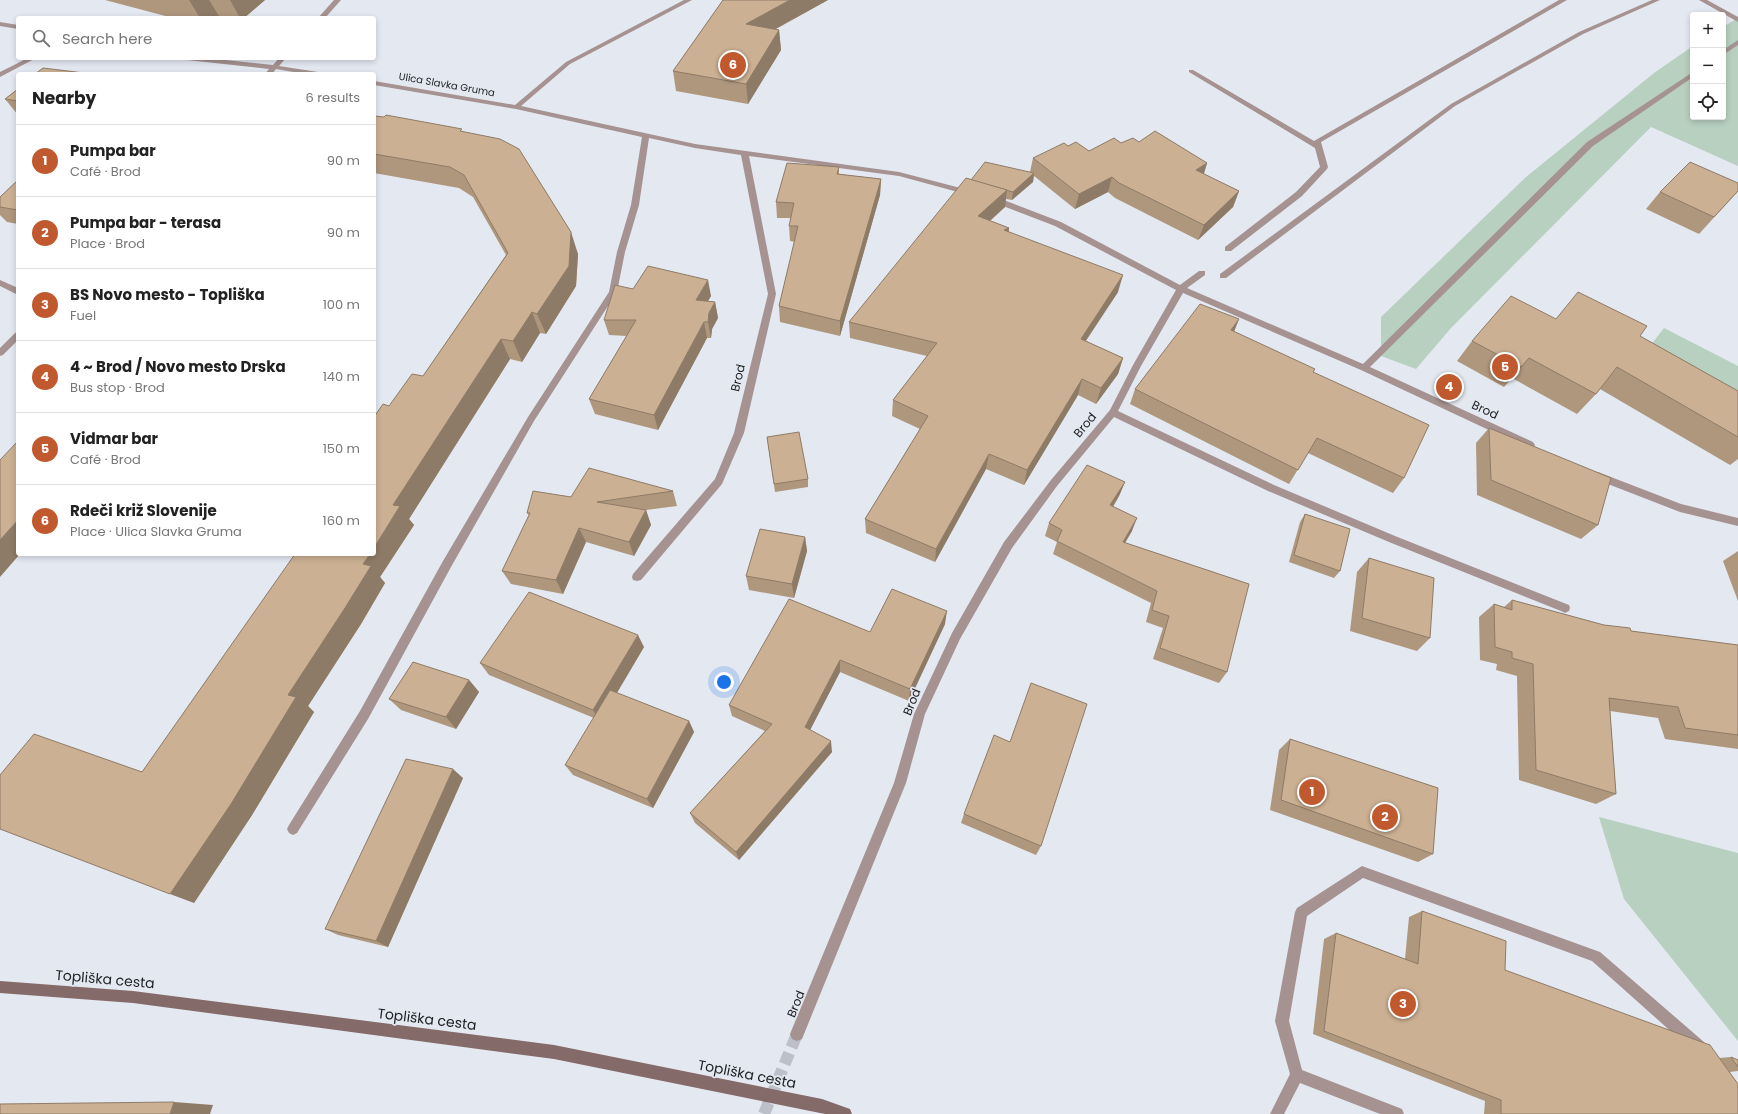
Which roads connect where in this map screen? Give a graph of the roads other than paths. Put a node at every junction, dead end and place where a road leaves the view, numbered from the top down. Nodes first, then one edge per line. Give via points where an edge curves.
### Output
1 (338, 0) edge
2 (688, 0) edge
3 (1564, 0) edge
4 (1657, 0) edge
5 (1702, 0) edge
6 (323, 16) edge
7 (1738, 20) edge
8 (0, 24) edge
9 (16, 27) edge
10 (1738, 42) edge
11 (1726, 51) edge
12 (29, 60) edge
13 (204, 60) edge
14 (281, 60) edge
15 (274, 68) junction
16 (1191, 71) dead end
17 (270, 72) edge
18 (303, 72) edge
19 (0, 75) edge
20 (1690, 76) edge
21 (376, 83) edge
22 (516, 107) junction
23 (646, 135) junction
24 (1319, 147) junction
25 (745, 154) junction
26 (1228, 249) dead end
27 (1202, 272) dead end
28 (1223, 276) dead end
29 (0, 283) edge
30 (1181, 289) junction
31 (16, 291) edge
32 (16, 337) edge
33 (0, 353) edge
34 (1364, 368) junction
35 (1113, 412) junction
36 (1536, 448) edge
37 (1587, 471) edge
38 (1738, 522) edge
39 (637, 577) dead end
40 (1565, 608) dead end
41 (293, 829) dead end
42 (0, 987) edge
43 (797, 1034) tunnel mouth
44 (1704, 1055) edge
45 (1297, 1076) junction
46 (845, 1114) edge
47 (1277, 1114) edge
48 (1397, 1114) edge

1 - 6 street
2 - 22 street via 568,63
3 - 24 street via 1317,141
4 - 28 street via 1581,33 1453,105
5 - 7 street
8 - 9 street
10 - 11 street
12 - 19 street
13 - 15 street
14 - 15 street
15 - 17 street
15 - 18 street
16 - 24 street
20 - 34 street via 1590,144
21 - 22 street, Ulica Slavka Gruma
22 - 23 street, Ulica Slavka Gruma
23 - 25 street, Brod
23 - 41 street via 635,205 621,252 613,292 531,419 364,715
24 - 26 street via 1324,166 1300,194
25 - 30 street, Brod via 899,174 999,200 1058,224
25 - 39 street, Brod via 772,294 739,434 719,481
27 - 30 street
29 - 31 street
30 - 34 street, Brod
30 - 35 street, Brod
32 - 33 street
34 - 36 street, Brod
35 - 40 street, Brod via 1271,488
35 - 43 street, Brod via 1008,545 956,636 920,714 900,783
37 - 38 street via 1680,508
42 - 46 main road, Topliška cesta via 133,997 554,1052 822,1106
44 - 45 street via 1696,1043 1596,956 1362,872 1301,912 1282,1021
45 - 47 street
45 - 48 street

